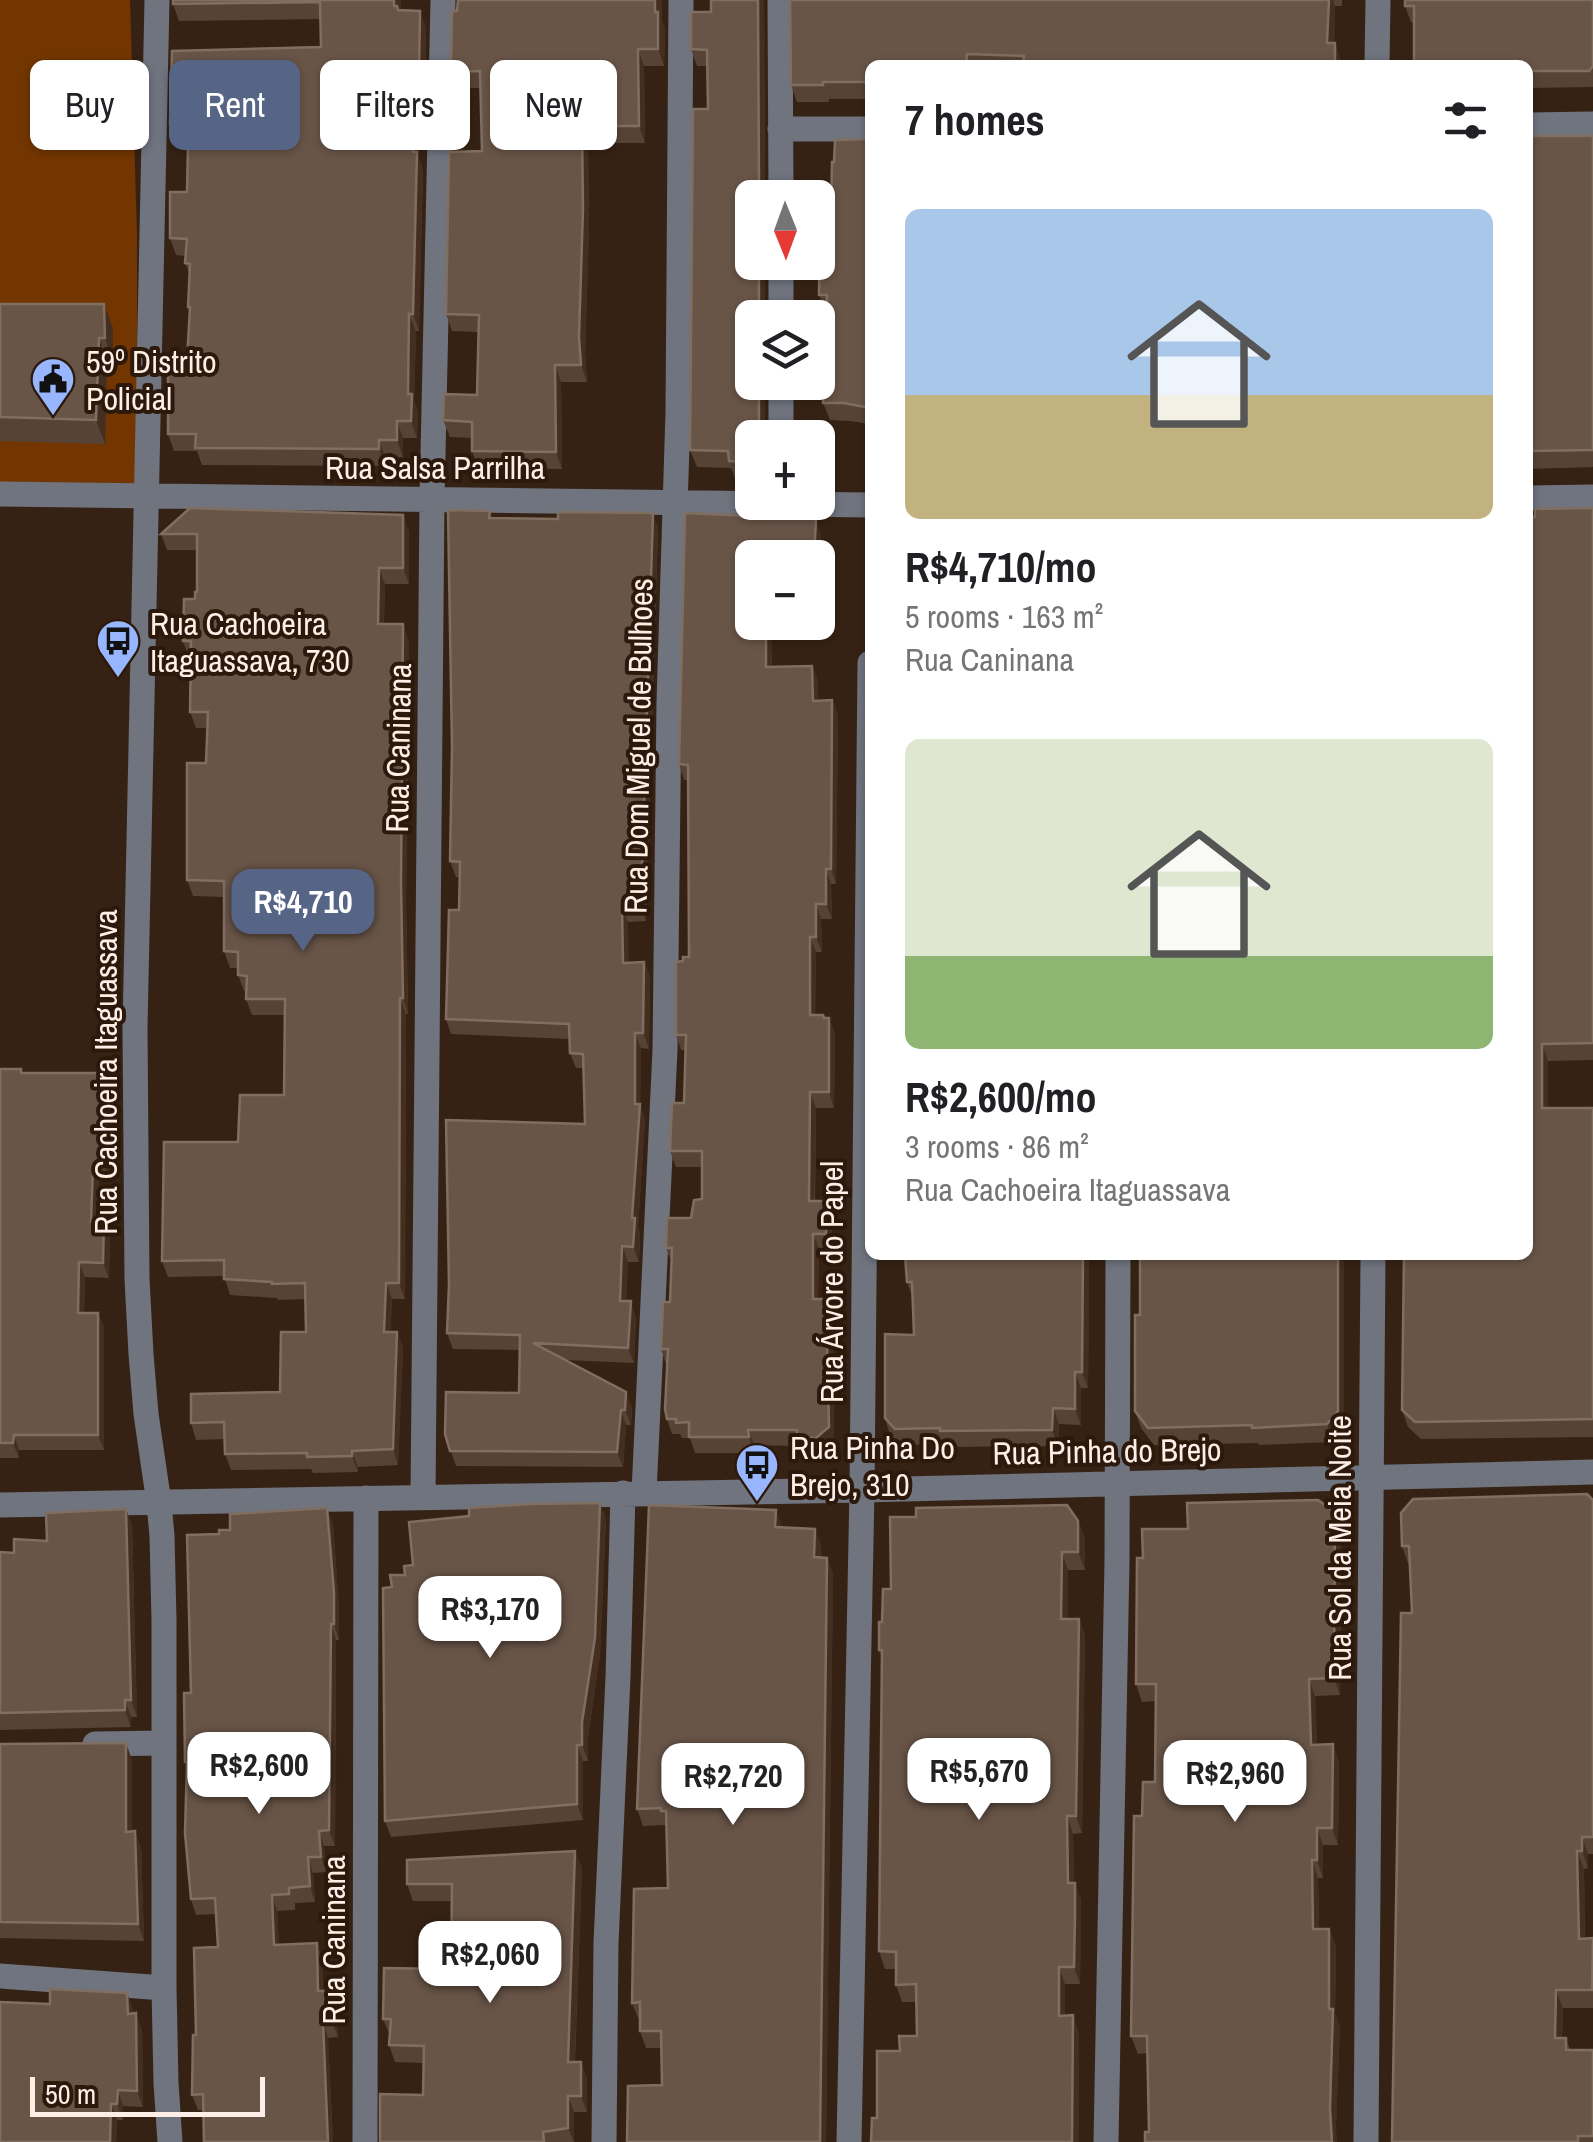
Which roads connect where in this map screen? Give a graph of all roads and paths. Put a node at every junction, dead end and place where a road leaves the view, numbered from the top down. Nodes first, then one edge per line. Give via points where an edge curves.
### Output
1 (157, 0) edge
2 (443, 0) edge
3 (680, 0) edge
4 (780, 0) edge
5 (1378, 0) edge
6 (1377, 60) edge
7 (1593, 124) edge
8 (1533, 125) edge
9 (865, 128) edge
10 (780, 129) junction
11 (781, 180) edge
12 (0, 494) edge
13 (146, 497) junction
14 (1533, 498) edge
15 (1593, 498) edge
16 (432, 499) junction
17 (676, 503) junction
18 (735, 503) edge
19 (835, 504) edge
20 (865, 505) edge
21 (865, 1180) edge
22 (1118, 1260) edge
23 (1372, 1260) edge
24 (1593, 1472) edge
25 (1372, 1477) junction
26 (1118, 1484) junction
27 (862, 1490) junction
28 (633, 1492) junction
29 (423, 1497) junction
30 (366, 1498) junction
31 (159, 1503) junction
32 (0, 1505) edge
33 (163, 1743) junction
34 (72, 1745) edge
35 (0, 1976) edge
36 (164, 1988) junction
37 (170, 2142) edge
38 (365, 2142) edge
39 (604, 2142) edge
40 (850, 2142) edge
41 (1106, 2142) edge
42 (1366, 2142) edge

1 - 13 street, Rua Cachoeira Itaguassava
2 - 16 street, Rua Caninana
3 - 17 street, Rua Dom Miguel de Bulhoes
4 - 10 street
5 - 6 street
7 - 8 street
9 - 10 street
10 - 11 street
12 - 13 street, Rua Salsa Parrilha
13 - 16 street, Rua Salsa Parrilha
13 - 31 street, Rua Cachoeira Itaguassava via 137,1226 142,1369
14 - 15 street
16 - 17 street, Rua Salsa Parrilha
16 - 29 street, Rua Caninana
17 - 18 street, Rua Salsa Parrilha
17 - 28 street, Rua Dom Miguel de Bulhoes via 666,1050
19 - 20 street, Rua Salsa Parrilha
21 - 27 street, Rua Árvore do Papel
22 - 26 street
23 - 25 street, Rua Sol da Meia Noite
24 - 25 street, Rua Pinha do Brejo
25 - 26 street, Rua Pinha do Brejo
25 - 42 street, Rua Sol da Meia Noite
26 - 27 street, Rua Pinha do Brejo
26 - 41 street
27 - 28 street, Rua Pinha do Brejo
27 - 40 street, Rua Árvore do Papel
28 - 29 street, Rua Pinha do Brejo
28 - 39 street, Rua Dom Miguel de Bulhoes via 606,1944
29 - 30 street, Rua Pinha do Brejo
30 - 31 street, Rua Pinha do Brejo
30 - 38 street, Rua Caninana
31 - 32 street, Rua Pinha do Brejo
31 - 33 street, Rua Cachoeira Itaguassava
33 - 34 street
33 - 36 street, Rua Cachoeira Itaguassava
35 - 36 street
36 - 37 street, Rua Cachoeira Itaguassava

